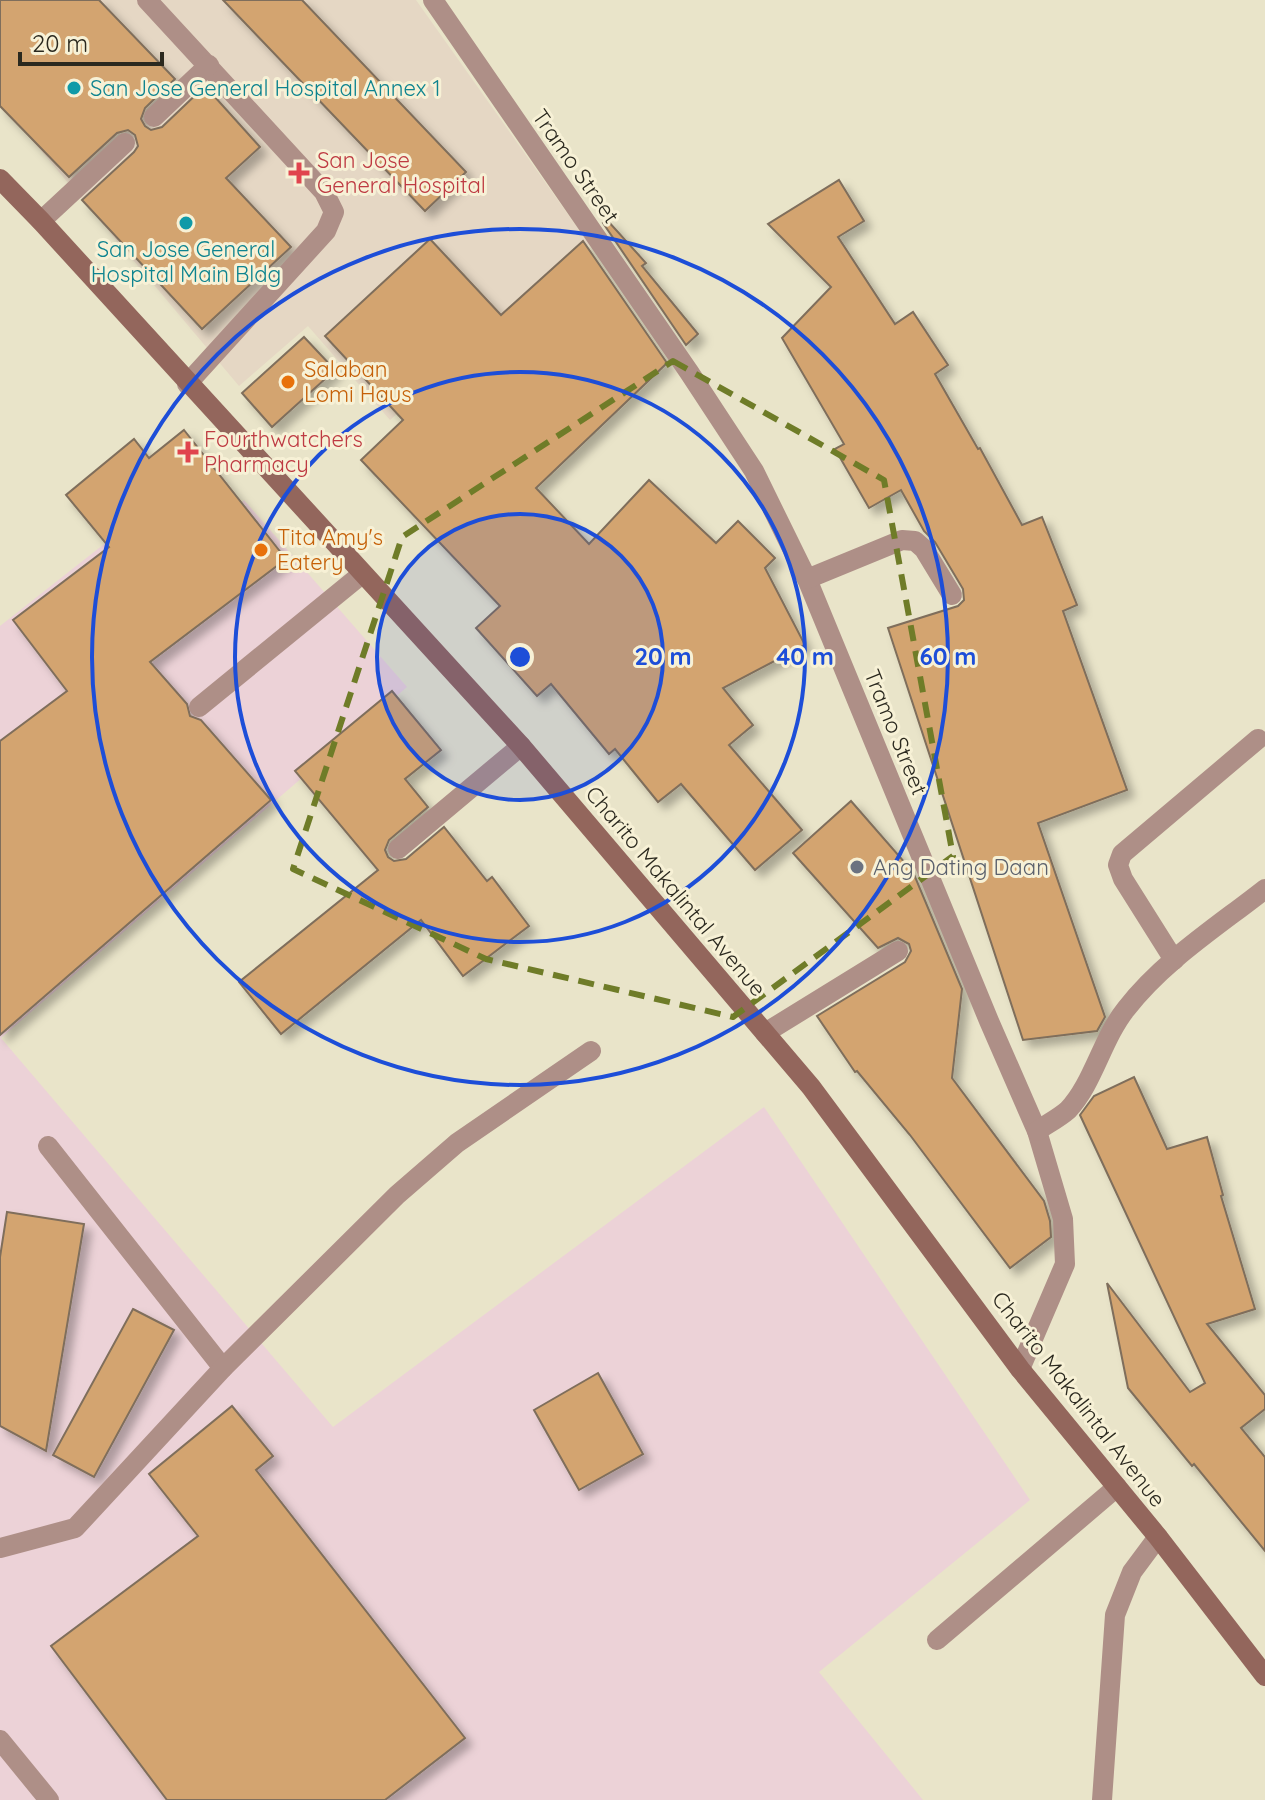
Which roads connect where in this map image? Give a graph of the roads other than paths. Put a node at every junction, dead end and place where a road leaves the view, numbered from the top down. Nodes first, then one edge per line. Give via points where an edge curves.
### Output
1 (147, 0) edge
2 (433, 0) edge
3 (209, 65) junction
4 (154, 117) dead end
5 (125, 143) dead end
6 (0, 179) edge
7 (41, 221) junction
8 (187, 384) junction
9 (362, 574) junction
10 (807, 579) junction
11 (952, 595) dead end
12 (199, 707) dead end
13 (1258, 739) dead end
14 (521, 746) junction
15 (398, 849) dead end
16 (1265, 889) edge
17 (898, 951) dead end
18 (1174, 960) junction
19 (765, 1033) junction
20 (591, 1051) dead end
21 (1037, 1131) junction
22 (48, 1146) dead end
23 (223, 1368) junction
24 (1020, 1369) junction
25 (1117, 1487) junction
26 (1158, 1537) junction
27 (0, 1548) edge
28 (937, 1640) dead end
29 (1265, 1676) edge
30 (0, 1740) edge
31 (49, 1800) edge
32 (1102, 1800) edge

1 - 3 street
2 - 10 street, Tramo Street via 738,446
3 - 4 street
3 - 8 street via 324,192 334,212 326,231
5 - 7 street
6 - 7 main road, Charito Makalintal Avenue
7 - 8 main road, Charito Makalintal Avenue
8 - 9 main road, Charito Makalintal Avenue
9 - 12 street
9 - 14 main road, Charito Makalintal Avenue
10 - 11 street via 902,540 915,541
10 - 21 street, Tramo Street
13 - 18 street via 1122,854 1118,865 1123,879
14 - 15 street
14 - 19 main road, Charito Makalintal Avenue
16 - 18 street
17 - 19 street
18 - 21 street via 1127,1007 1079,1096
19 - 24 main road, Charito Makalintal Avenue
20 - 23 street via 457,1143 397,1195
21 - 24 street, Tramo Street via 1063,1219 1065,1264
22 - 23 street
23 - 27 street via 75,1528
24 - 25 main road, Charito Makalintal Avenue
25 - 26 main road, Charito Makalintal Avenue
25 - 28 street
26 - 29 main road, Charito Makalintal Avenue
26 - 32 street via 1132,1572 1115,1615
30 - 31 street

